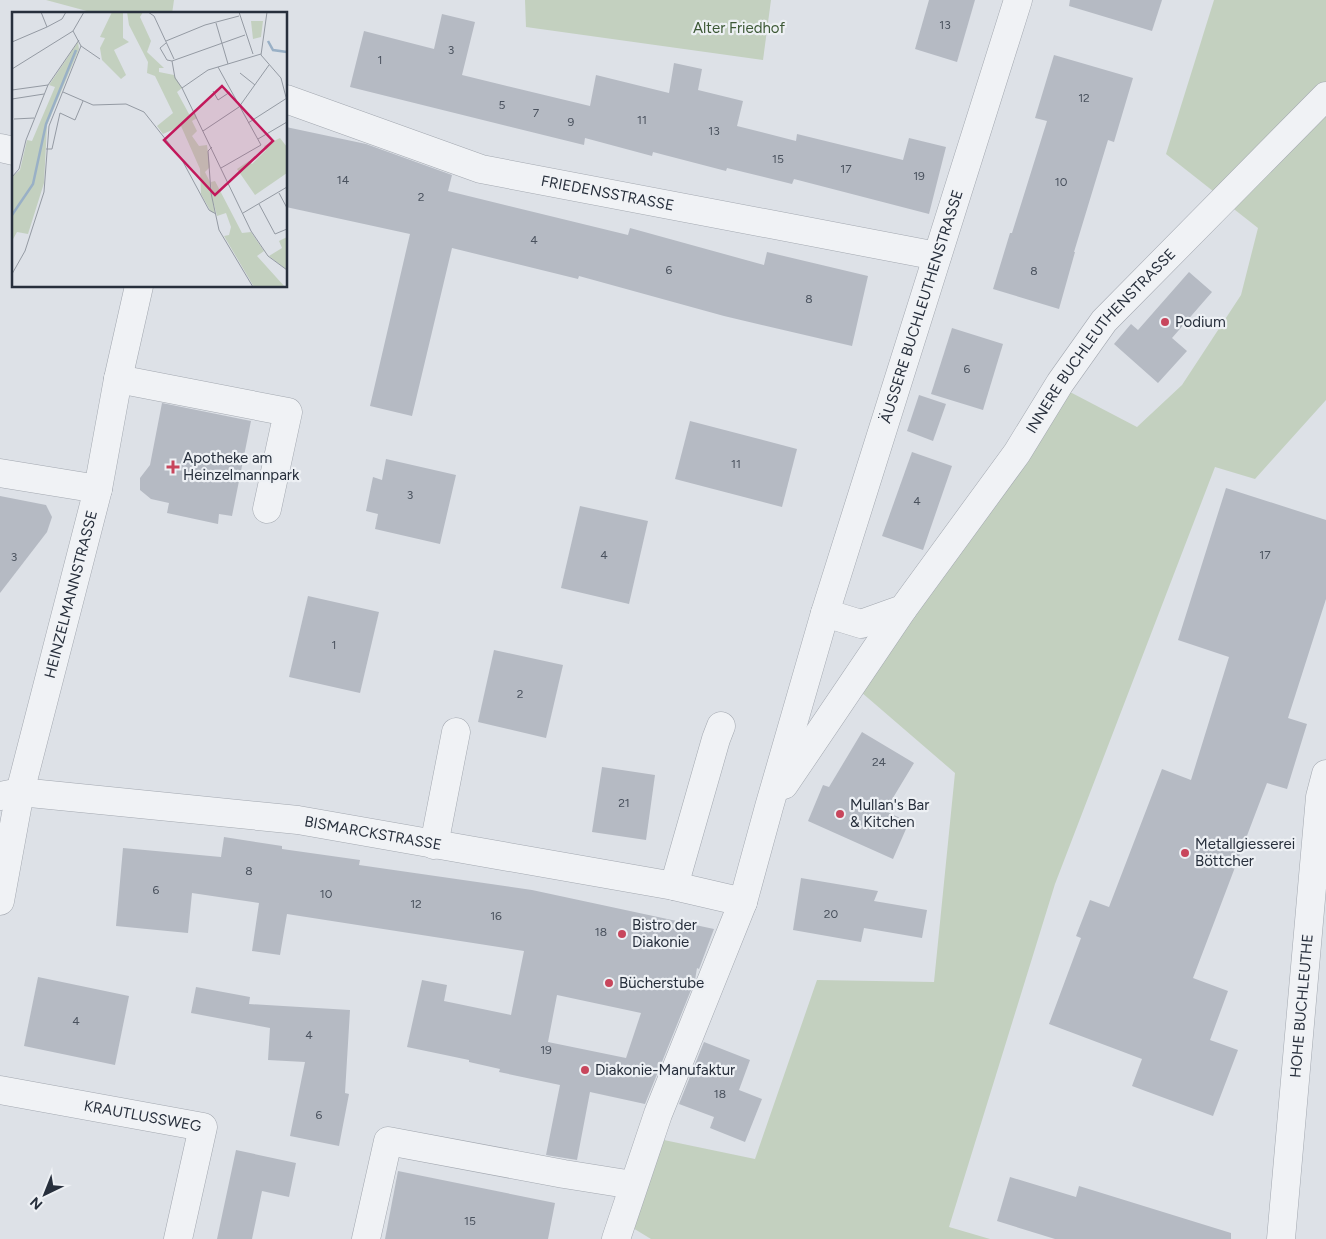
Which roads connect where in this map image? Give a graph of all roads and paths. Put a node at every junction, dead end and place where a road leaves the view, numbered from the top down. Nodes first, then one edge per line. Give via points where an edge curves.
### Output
1 (1018, 0) edge
2 (1326, 96) edge
3 (288, 100) edge
4 (937, 256) junction
5 (139, 288) edge
6 (118, 379) junction
7 (0, 473) edge
8 (98, 489) junction
9 (267, 509) dead end
10 (903, 609) junction
11 (825, 613) junction
12 (721, 726) dead end
13 (456, 732) dead end
14 (1326, 774) edge
15 (10, 794) edge
16 (769, 807) junction
17 (434, 845) junction
18 (674, 886) junction
19 (0, 901) edge
20 (743, 902) junction
21 (0, 1090) edge
22 (633, 1185) junction
23 (178, 1239) edge
24 (366, 1239) edge
25 (616, 1239) edge
26 (1281, 1239) edge

1 - 4 street, ÄUSSERE BUCHLEUTHENSTRASSE
2 - 10 street, INNERE BUCHLEUTHENSTRASSE via 1104,321 1017,452
3 - 4 street, FRIEDENSSTRASSE via 481,169
4 - 11 street, ÄUSSERE BUCHLEUTHENSTRASSE
5 - 6 street, HEINZELMANNSTRASSE
6 - 8 street, HEINZELMANNSTRASSE
6 - 9 street via 288,412
7 - 8 street
8 - 15 street, HEINZELMANNSTRASSE
10 - 11 street via 861,624
10 - 16 street, INNERE BUCHLEUTHENSTRASSE
11 - 16 street, INNERE BUCHLEUTHENSTRASSE
12 - 18 street
13 - 17 street
14 - 26 street, HOHE BUCHLEUTHE via 1320,797
15 - 17 street, BISMARCKSTRASSE via 298,820
15 - 19 street, HEINZELMANNSTRASSE
16 - 20 street, INNERE BUCHLEUTHENSTRASSE
17 - 18 street, BISMARCKSTRASSE
18 - 20 street, BISMARCKSTRASSE
20 - 22 street, INNERE BUCHLEUTHENSTRASSE
21 - 23 street, KRAUTLUSSWEG via 203,1127
22 - 24 street via 388,1141
22 - 25 street, INNERE BUCHLEUTHENSTRASSE

